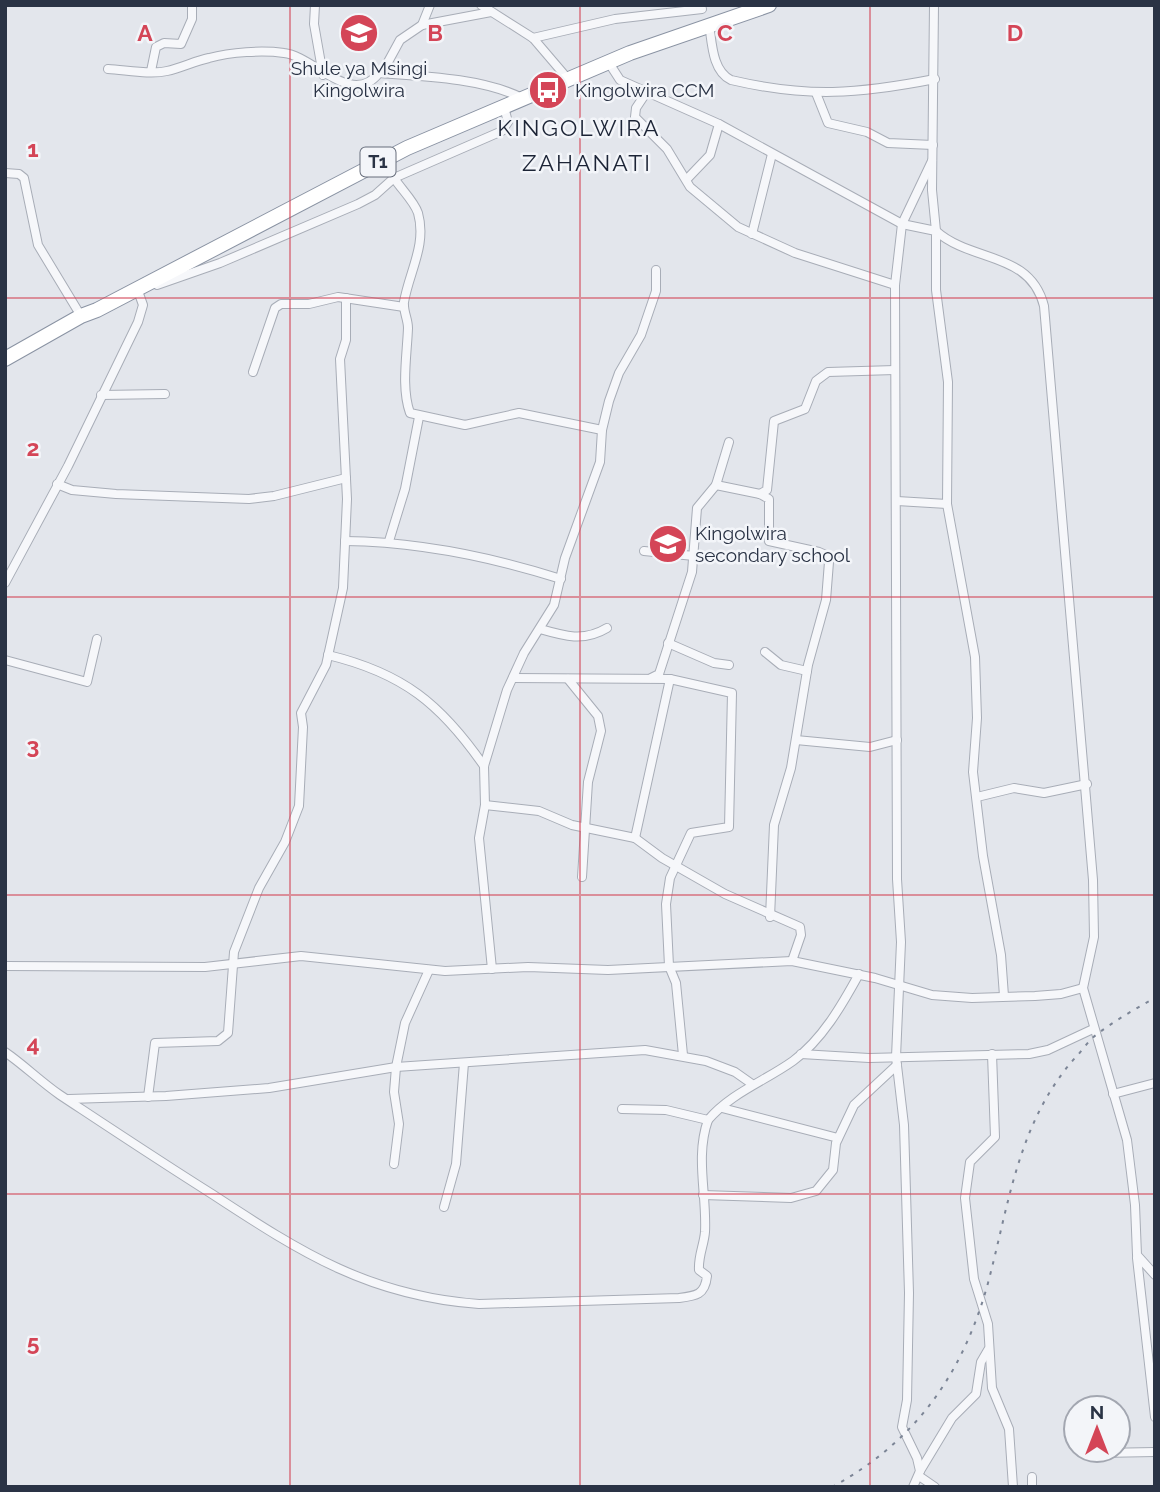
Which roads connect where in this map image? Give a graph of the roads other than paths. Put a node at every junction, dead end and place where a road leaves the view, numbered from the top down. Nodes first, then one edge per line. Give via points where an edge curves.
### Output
1 (192, 5) edge
2 (315, 5) edge
3 (430, 5) edge
4 (769, 5) edge
5 (934, 5) edge
6 (484, 7) edge
7 (702, 7) edge
8 (422, 25) junction
9 (705, 25) junction
10 (533, 38) junction
11 (609, 63) junction
12 (108, 69) dead end
13 (151, 71) junction
14 (382, 73) junction
15 (323, 75) junction
16 (568, 79) junction
17 (935, 79) junction
18 (648, 90) junction
19 (816, 93) junction
20 (522, 99) junction
21 (504, 107) junction
22 (719, 124) junction
23 (933, 145) junction
24 (772, 154) junction
25 (933, 160) junction
26 (5, 173) edge
27 (394, 178) junction
28 (687, 179) junction
29 (902, 224) junction
30 (936, 231) junction
31 (752, 234) junction
32 (656, 270) dead end
33 (895, 285) junction
34 (138, 289) junction
35 (346, 298) junction
36 (404, 307) junction
37 (81, 316) junction
38 (5, 359) edge
39 (895, 370) junction
40 (253, 372) dead end
41 (165, 394) dead end
42 (101, 395) junction
43 (419, 417) junction
44 (602, 430) junction
45 (729, 442) dead end
46 (346, 478) junction
47 (57, 484) junction
48 (716, 485) junction
49 (760, 494) junction
50 (897, 501) junction
51 (947, 504) junction
52 (345, 541) junction
53 (389, 541) junction
54 (644, 551) dead end
55 (694, 556) junction
56 (561, 579) junction
57 (5, 583) edge
58 (607, 628) dead end
59 (540, 629) junction
60 (97, 639) dead end
61 (668, 643) junction
62 (765, 652) dead end
63 (328, 655) junction
64 (5, 660) edge
65 (729, 665) dead end
66 (807, 671) junction
67 (513, 678) junction
68 (568, 679) junction
69 (649, 679) junction
70 (670, 679) junction
71 (796, 740) junction
72 (897, 740) junction
73 (484, 766) junction
74 (1087, 784) junction
75 (977, 797) junction
76 (485, 805) junction
77 (587, 828) junction
78 (635, 838) junction
79 (678, 866) junction
80 (582, 877) dead end
81 (770, 917) junction
82 (792, 961) junction
83 (232, 965) junction
84 (5, 966) edge
85 (669, 966) junction
86 (492, 969) junction
87 (429, 970) junction
88 (859, 974) junction
89 (899, 986) junction
90 (1083, 988) junction
91 (1003, 996) junction
92 (1093, 1030) junction
93 (5, 1052) edge
94 (801, 1054) junction
95 (992, 1054) junction
96 (683, 1055) junction
97 (896, 1061) junction
98 (464, 1063) junction
99 (396, 1067) junction
100 (1155, 1083) edge
101 (752, 1084) junction
102 (1113, 1094) junction
103 (148, 1097) junction
104 (67, 1099) junction
105 (722, 1108) junction
106 (622, 1109) dead end
107 (708, 1120) junction
108 (838, 1138) junction
109 (394, 1164) dead end
110 (703, 1195) junction
111 (444, 1207) dead end
112 (1137, 1255) junction
113 (1155, 1275) edge
114 (988, 1350) junction
115 (1155, 1417) edge
116 (1132, 1452) edge
117 (1155, 1452) edge
118 (919, 1474) junction
119 (913, 1487) edge
120 (934, 1487) edge
121 (1013, 1487) edge

1 - 13 street via 192,19 181,44 156,47
2 - 15 street
3 - 8 street
4 - 9 highway, T1
5 - 17 street
6 - 8 street
6 - 10 street
7 - 9 street
7 - 10 street via 615,19
8 - 14 street via 400,40
9 - 11 highway, T1
9 - 19 street via 725,78
10 - 16 street
11 - 16 highway, T1
11 - 18 street via 620,80
12 - 13 street
13 - 15 street via 214,56 271,52 308,59
14 - 15 street via 356,85
14 - 20 street via 482,84
16 - 20 highway, T1
17 - 19 street via 877,91
17 - 23 street
18 - 22 street
18 - 28 street via 635,117 667,149
19 - 23 street via 828,123 867,132 888,143
20 - 21 highway, T1
21 - 27 street via 508,122 502,131
21 - 34 highway, T1 via 407,148
22 - 24 street
22 - 28 street via 710,155
23 - 25 street
24 - 29 street
24 - 31 street
25 - 29 street
25 - 30 street
26 - 37 street via 24,178 38,245
27 - 34 street via 368,200 220,263
27 - 36 street via 417,210 419,225 419,258
28 - 31 street via 695,191
29 - 30 street
29 - 33 street
30 - 51 street via 936,290 948,382
30 - 74 street via 1026,272 1042,301
31 - 33 street
32 - 44 street via 656,290 641,335 619,373
33 - 39 street
34 - 37 highway, T1
34 - 42 street via 143,309
35 - 36 street
35 - 40 street via 277,305
35 - 46 street via 346,341 340,359
36 - 43 street via 408,406 410,413
37 - 38 highway, T1
39 - 49 street via 828,372 816,381 806,409 774,421 767,490
39 - 50 street
41 - 42 street
42 - 47 street
43 - 44 street via 465,425 519,413
43 - 53 street
44 - 56 street via 600,462
45 - 48 street
46 - 47 street via 249,499 116,494
46 - 52 street
47 - 57 street
48 - 49 street
48 - 55 street via 697,508
49 - 66 street via 769,499 769,541 818,552 829,562 826,600
50 - 51 street
50 - 72 street
51 - 75 street via 975,657 973,772
52 - 53 street
52 - 63 street via 344,588
53 - 56 street
54 - 55 street
55 - 61 street
56 - 59 street via 554,605
58 - 59 street via 580,637
59 - 67 street
60 - 64 street via 87,682
61 - 65 street
61 - 69 street via 659,674
62 - 66 street via 782,665
63 - 73 street via 378,671 424,696
63 - 83 street via 301,713 299,806 243,927
66 - 71 street
67 - 68 street
67 - 73 street via 501,703
68 - 69 street
68 - 77 street via 598,716 601,731 588,782
69 - 70 street
70 - 78 street
70 - 79 street via 730,692 733,701 729,826 691,833
71 - 72 street via 870,747
71 - 81 street via 774,825
72 - 89 street
73 - 76 street
74 - 75 street via 1044,793 1014,788
74 - 90 street via 1094,937
75 - 91 street
76 - 77 street via 539,811
76 - 86 street via 479,838
77 - 78 street
77 - 80 street
78 - 79 street
79 - 81 street
79 - 85 street via 667,888
81 - 82 street via 800,927 802,935
82 - 85 street
82 - 88 street
83 - 84 street
83 - 87 street via 301,956
83 - 103 street via 228,1033 218,1041 155,1042
85 - 86 street
85 - 96 street via 676,983
86 - 87 street
87 - 99 street via 405,1023
88 - 89 street
88 - 94 street via 829,1022
89 - 91 street via 932,995
89 - 97 street
90 - 91 street via 1061,994
90 - 92 street
92 - 95 street via 1048,1050
92 - 102 street
93 - 104 street
94 - 97 street
94 - 101 street
95 - 97 street
95 - 114 street via 995,1138 970,1162 965,1198 974,1279 988,1324
96 - 98 street via 645,1050
96 - 101 street via 735,1072
97 - 108 street via 859,1098
97 - 118 street via 904,1125 909,1293 907,1400 902,1427 915,1450
98 - 99 street
98 - 111 street via 456,1164
99 - 103 street via 269,1088
99 - 109 street via 399,1124
100 - 102 street
101 - 105 street
102 - 112 street via 1128,1148
103 - 104 street
104 - 110 street via 305,1254 429,1300 491,1304 700,1294 707,1276 699,1270 698,1260 705,1236
105 - 107 street
105 - 108 street
106 - 107 street via 666,1110
107 - 110 street via 701,1162
108 - 110 street via 833,1170 809,1195
112 - 113 street
112 - 115 street
114 - 118 street via 981,1362 976,1394 954,1415
114 - 121 street via 992,1388 1009,1429
116 - 117 street
118 - 119 street
118 - 120 street

